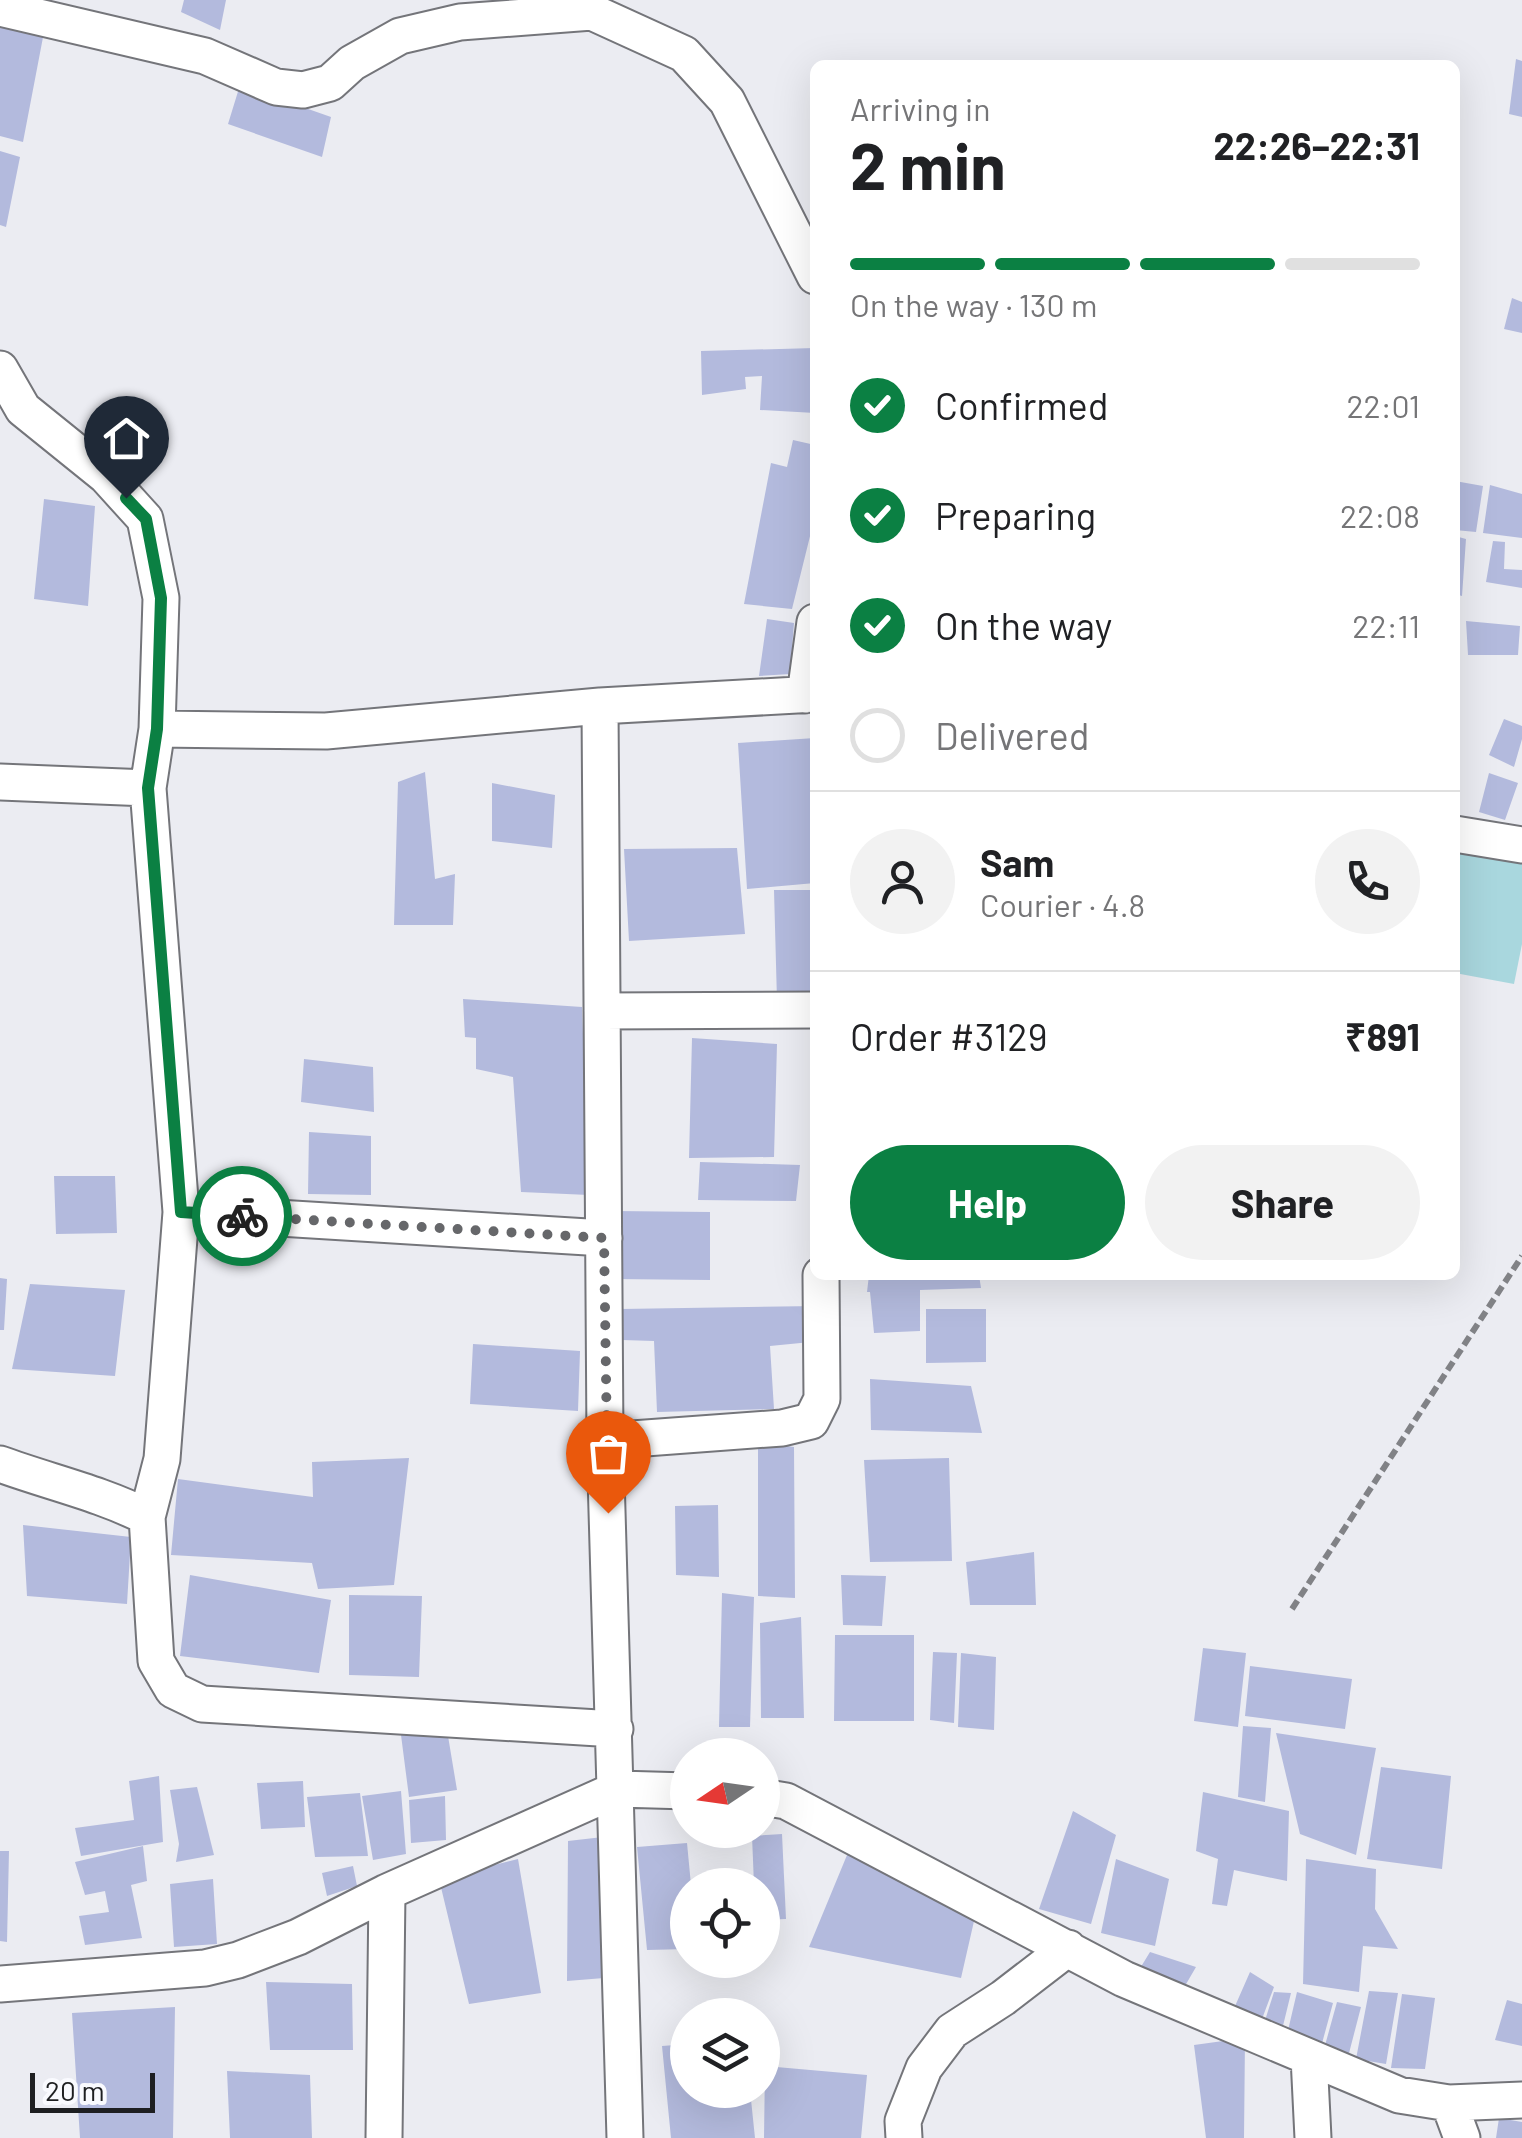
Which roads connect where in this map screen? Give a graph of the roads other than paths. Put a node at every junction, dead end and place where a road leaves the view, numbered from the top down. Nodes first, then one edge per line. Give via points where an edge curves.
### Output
1 (0, 8) edge
2 (810, 266) edge
3 (0, 368) edge
4 (810, 695) edge
5 (600, 706) junction
6 (157, 729) junction
7 (0, 782) edge
8 (148, 788) junction
9 (1460, 835) edge
10 (1522, 845) edge
11 (810, 1010) edge
12 (602, 1011) junction
13 (181, 1212) junction
14 (604, 1238) junction
15 (822, 1280) edge
16 (606, 1441) junction
17 (0, 1464) edge
18 (147, 1518) junction
19 (616, 1729) junction
20 (618, 1788) junction
21 (670, 1790) edge
22 (780, 1801) edge
23 (387, 1892) junction
24 (1068, 1948) junction
25 (0, 1984) edge
26 (1309, 2057) junction
27 (1522, 2100) edge
28 (1449, 2103) junction
29 (384, 2138) edge
30 (626, 2138) edge
31 (904, 2138) edge
32 (1313, 2138) edge
33 (1462, 2138) edge

1 - 2 street via 205,56 276,87 303,90 330,83 400,36 460,22 592,12 684,54 728,101
3 - 6 street via 23,409 106,476 146,519 161,598
4 - 5 street
5 - 6 street via 326,731
5 - 12 street
6 - 8 street
7 - 8 street
8 - 13 street
9 - 10 street
11 - 12 street
12 - 14 street
13 - 14 street
13 - 18 street via 162,1459
14 - 16 street
15 - 16 street via 822,1399 811,1421
16 - 19 street
17 - 18 street via 110,1498
18 - 19 street via 156,1661 173,1690 202,1704
19 - 20 street
20 - 21 street
20 - 23 street
20 - 30 street
22 - 24 street
23 - 25 street via 298,1937 205,1968
23 - 29 street
24 - 26 street
24 - 31 street via 952,2031 924,2068 903,2121
26 - 28 street via 1399,2095
26 - 32 street
27 - 28 street
28 - 33 street

